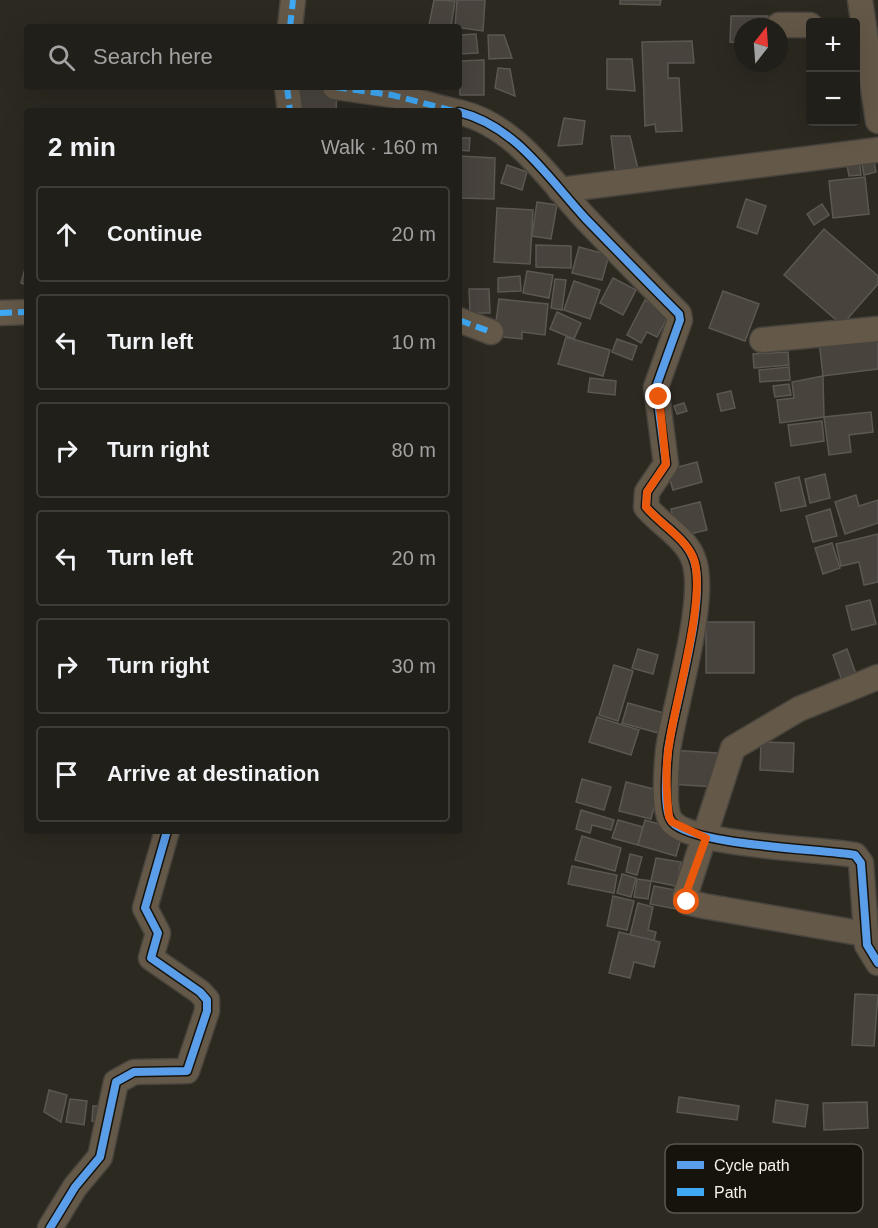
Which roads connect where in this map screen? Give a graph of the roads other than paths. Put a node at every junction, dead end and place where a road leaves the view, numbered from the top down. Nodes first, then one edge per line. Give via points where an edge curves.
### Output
1 (293, 0) edge
2 (860, 0) edge
3 (860, 18) edge
4 (290, 24) edge
5 (788, 25) edge
6 (806, 25) edge
7 (860, 25) edge
8 (287, 90) edge
9 (356, 90) edge
10 (290, 108) edge
11 (442, 108) edge
12 (462, 113) edge
13 (878, 121) edge
14 (878, 150) edge
15 (560, 190) junction
16 (24, 312) edge
17 (0, 313) edge
18 (462, 321) edge
19 (878, 329) edge
20 (491, 332) dead end
21 (762, 340) dead end
22 (878, 676) edge
23 (166, 834) edge
24 (706, 838) junction
25 (865, 934) junction
26 (878, 963) edge
27 (50, 1228) edge

1 - 4 street
2 - 3 street
5 - 6 street
7 - 13 street
8 - 10 street
9 - 11 street
12 - 15 street via 493,124 522,147
14 - 15 street
15 - 24 street via 679,314 656,387 666,464 647,492 646,507 685,545 696,570 696,603 666,772 672,822
16 - 17 street
18 - 20 street
19 - 21 street
22 - 24 street via 799,709 738,742 729,754
23 - 27 street via 145,908 158,933 152,958 204,996 207,1011 187,1071 134,1072 116,1082 100,1157 75,1186
24 - 25 street via 855,855 861,863
24 - 25 street via 685,896 692,903
25 - 26 street

